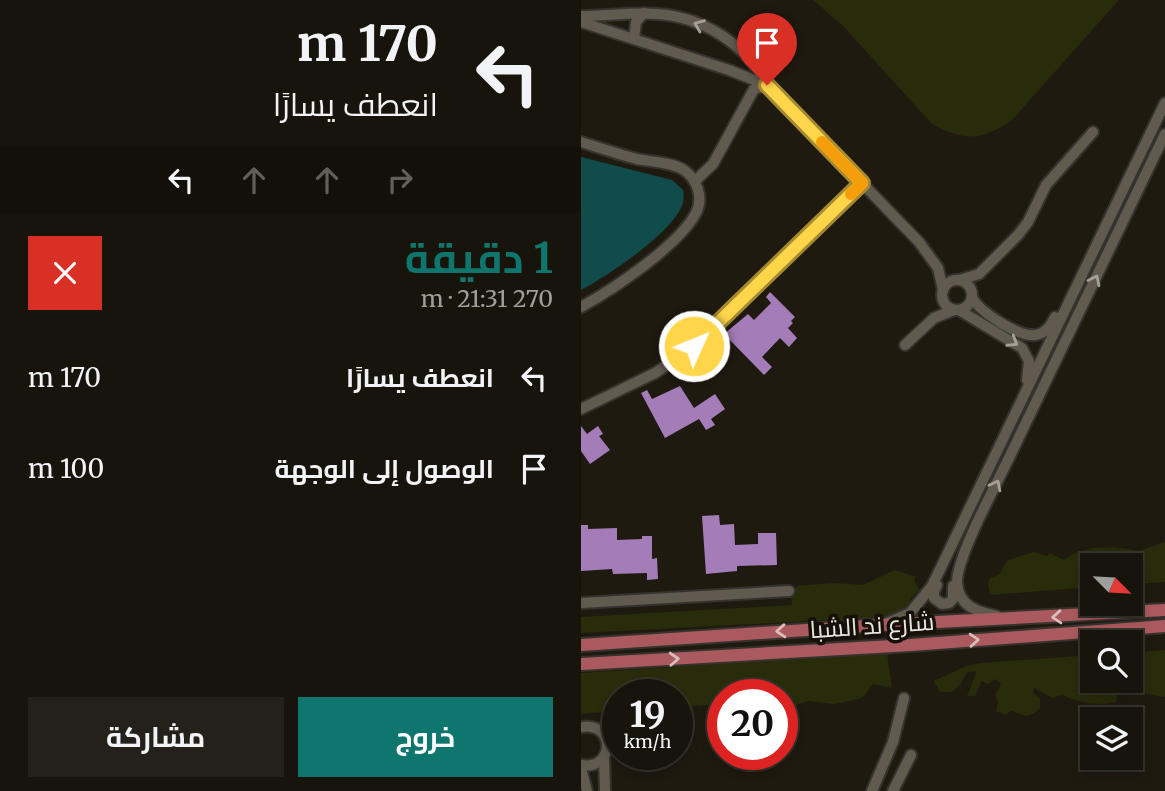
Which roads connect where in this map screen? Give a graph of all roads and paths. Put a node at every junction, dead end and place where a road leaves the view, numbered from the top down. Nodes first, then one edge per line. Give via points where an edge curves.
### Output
1 (644, 13) junction
2 (581, 16) edge
3 (581, 22) edge
4 (634, 39) junction
5 (742, 51) junction
6 (729, 69) junction
7 (767, 85) junction
8 (1165, 103) edge
9 (1093, 132) dead end
10 (1165, 134) edge
11 (581, 142) edge
12 (1132, 170) junction
13 (1145, 176) junction
14 (695, 181) junction
15 (862, 183) junction
16 (938, 268) junction
17 (979, 274) junction
18 (1083, 274) junction
19 (958, 280) junction
20 (942, 294) junction
21 (972, 296) junction
22 (581, 307) edge
23 (957, 310) junction
24 (934, 318) junction
25 (905, 345) dead end
26 (1024, 396) junction
27 (581, 409) edge
28 (954, 540) junction
29 (968, 547) junction
30 (789, 591) dead end
31 (581, 603) edge
32 (1165, 608) edge
33 (1010, 620) junction
34 (880, 625) junction
35 (1165, 626) edge
36 (673, 639) junction
37 (581, 645) edge
38 (643, 661) junction
39 (581, 664) edge
40 (904, 698) dead end
41 (581, 727) edge
42 (602, 732) edge
43 (911, 754) dead end
44 (602, 758) edge
45 (581, 766) edge
46 (604, 770) edge
47 (587, 791) edge
48 (605, 791) edge
49 (872, 791) edge
50 (893, 791) edge

1 - 2 street
1 - 4 street via 636,22
5 -> 1 street via 698,23
3 - 4 street
4 - 6 street
5 - 6 street via 739,63
5 - 7 street
6 - 7 street
7 - 14 street via 754,89 709,169
7 - 15 street
8 - 12 street
9 - 17 street via 1046,185 1024,229
10 - 13 street
11 - 14 street via 676,166
12 - 13 street
12 - 18 street
29 -> 13 street
14 - 22 street via 700,200 691,220 634,274
15 - 16 street
15 - 27 street via 694,346 655,373
16 - 19 street
16 - 20 street
17 - 19 street
17 - 21 street
18 - 21 street via 1047,330 1033,335 984,313
18 - 26 street
19 - 20 street via 950,281
19 - 21 street via 968,284
20 - 23 street via 947,307
20 - 24 street
21 - 23 street via 966,307
23 - 24 street
23 -> 26 street via 1026,352 1030,366
24 - 25 street
26 - 28 street
28 - 29 street via 934,591 939,603 953,598 954,570
28 - 34 street via 916,608
29 - 33 street via 957,579 964,601 977,612
30 - 31 street
32 -> 33 main road, شارع ند الشبا
33 - 34 main road, شارع ند الشبا
34 -> 36 main road, شارع ند الشبا
38 -> 35 main road, شارع ند الشبا
36 - 37 main road, شارع ند الشبا
36 - 38 main road via 646,647
38 - 39 main road, شارع ند الشبا
40 - 49 street via 893,742
41 - 42 street
43 - 50 street
44 - 45 street via 594,765
45 - 47 street
46 - 48 street

